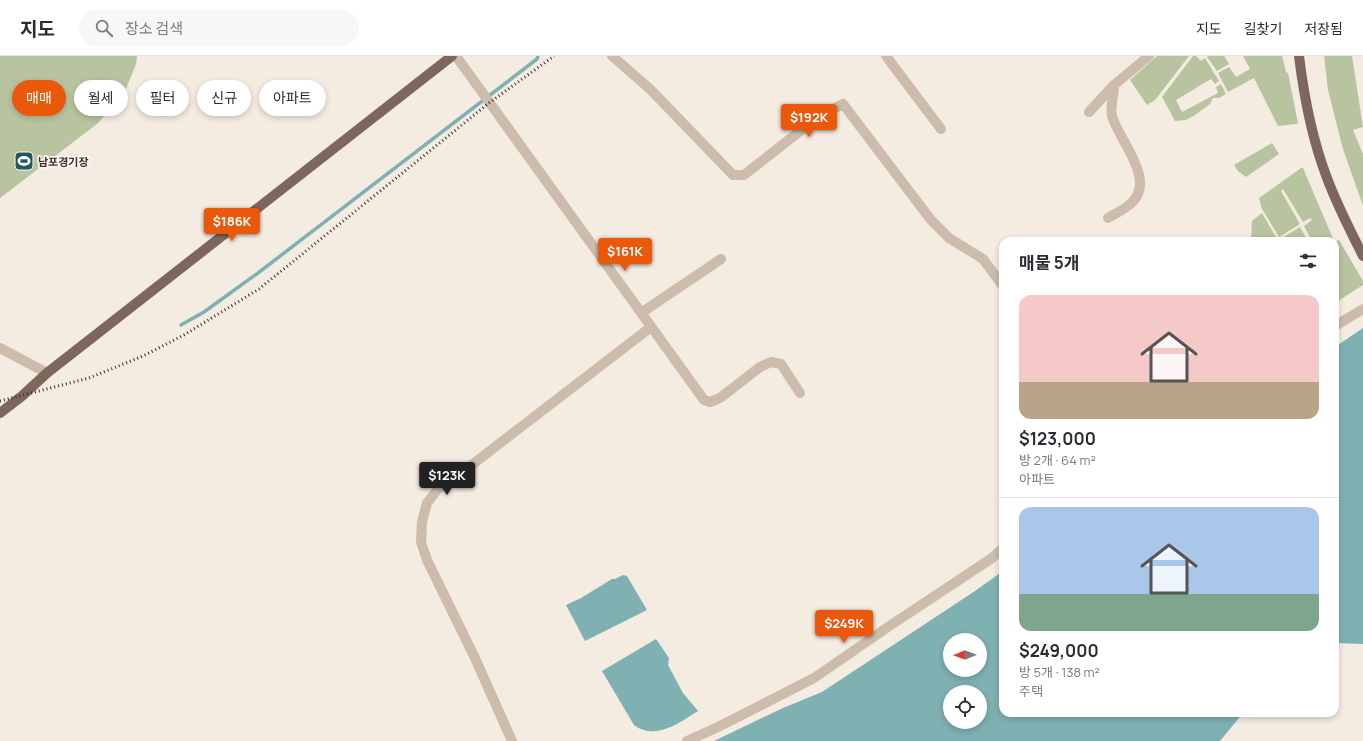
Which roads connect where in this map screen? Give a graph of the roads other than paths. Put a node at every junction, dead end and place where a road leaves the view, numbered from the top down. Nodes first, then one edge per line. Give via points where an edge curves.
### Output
1 (452, 56) edge
2 (456, 56) edge
3 (612, 56) edge
4 (886, 56) edge
5 (1149, 56) edge
6 (1299, 56) edge
7 (1114, 85) junction
8 (1089, 112) dead end
9 (941, 129) dead end
10 (1108, 218) dead end
11 (1363, 256) edge
12 (721, 259) dead end
13 (999, 281) edge
14 (1363, 309) edge
15 (641, 313) junction
16 (1339, 324) edge
17 (651, 327) junction
18 (0, 348) edge
19 (47, 373) junction
20 (800, 393) dead end
21 (0, 413) edge
22 (999, 552) edge
23 (512, 741) edge
24 (687, 741) edge

1 - 19 main road
2 - 15 street
3 - 13 street via 650,89 733,175 744,175 818,116 843,104 931,220 949,238 983,259
4 - 9 street
5 - 7 street
6 - 11 main road via 1308,113 1326,177
7 - 8 street
7 - 10 street via 1112,115 1135,163 1141,183 1139,195 1130,205
12 - 15 street
14 - 16 street
15 - 17 street
17 - 20 street via 704,400 710,402 720,398 760,367 772,362 781,364
17 - 23 street via 438,489 427,503 422,522 422,542 426,560 474,656
18 - 19 street
19 - 21 main road
22 - 24 street via 814,678

